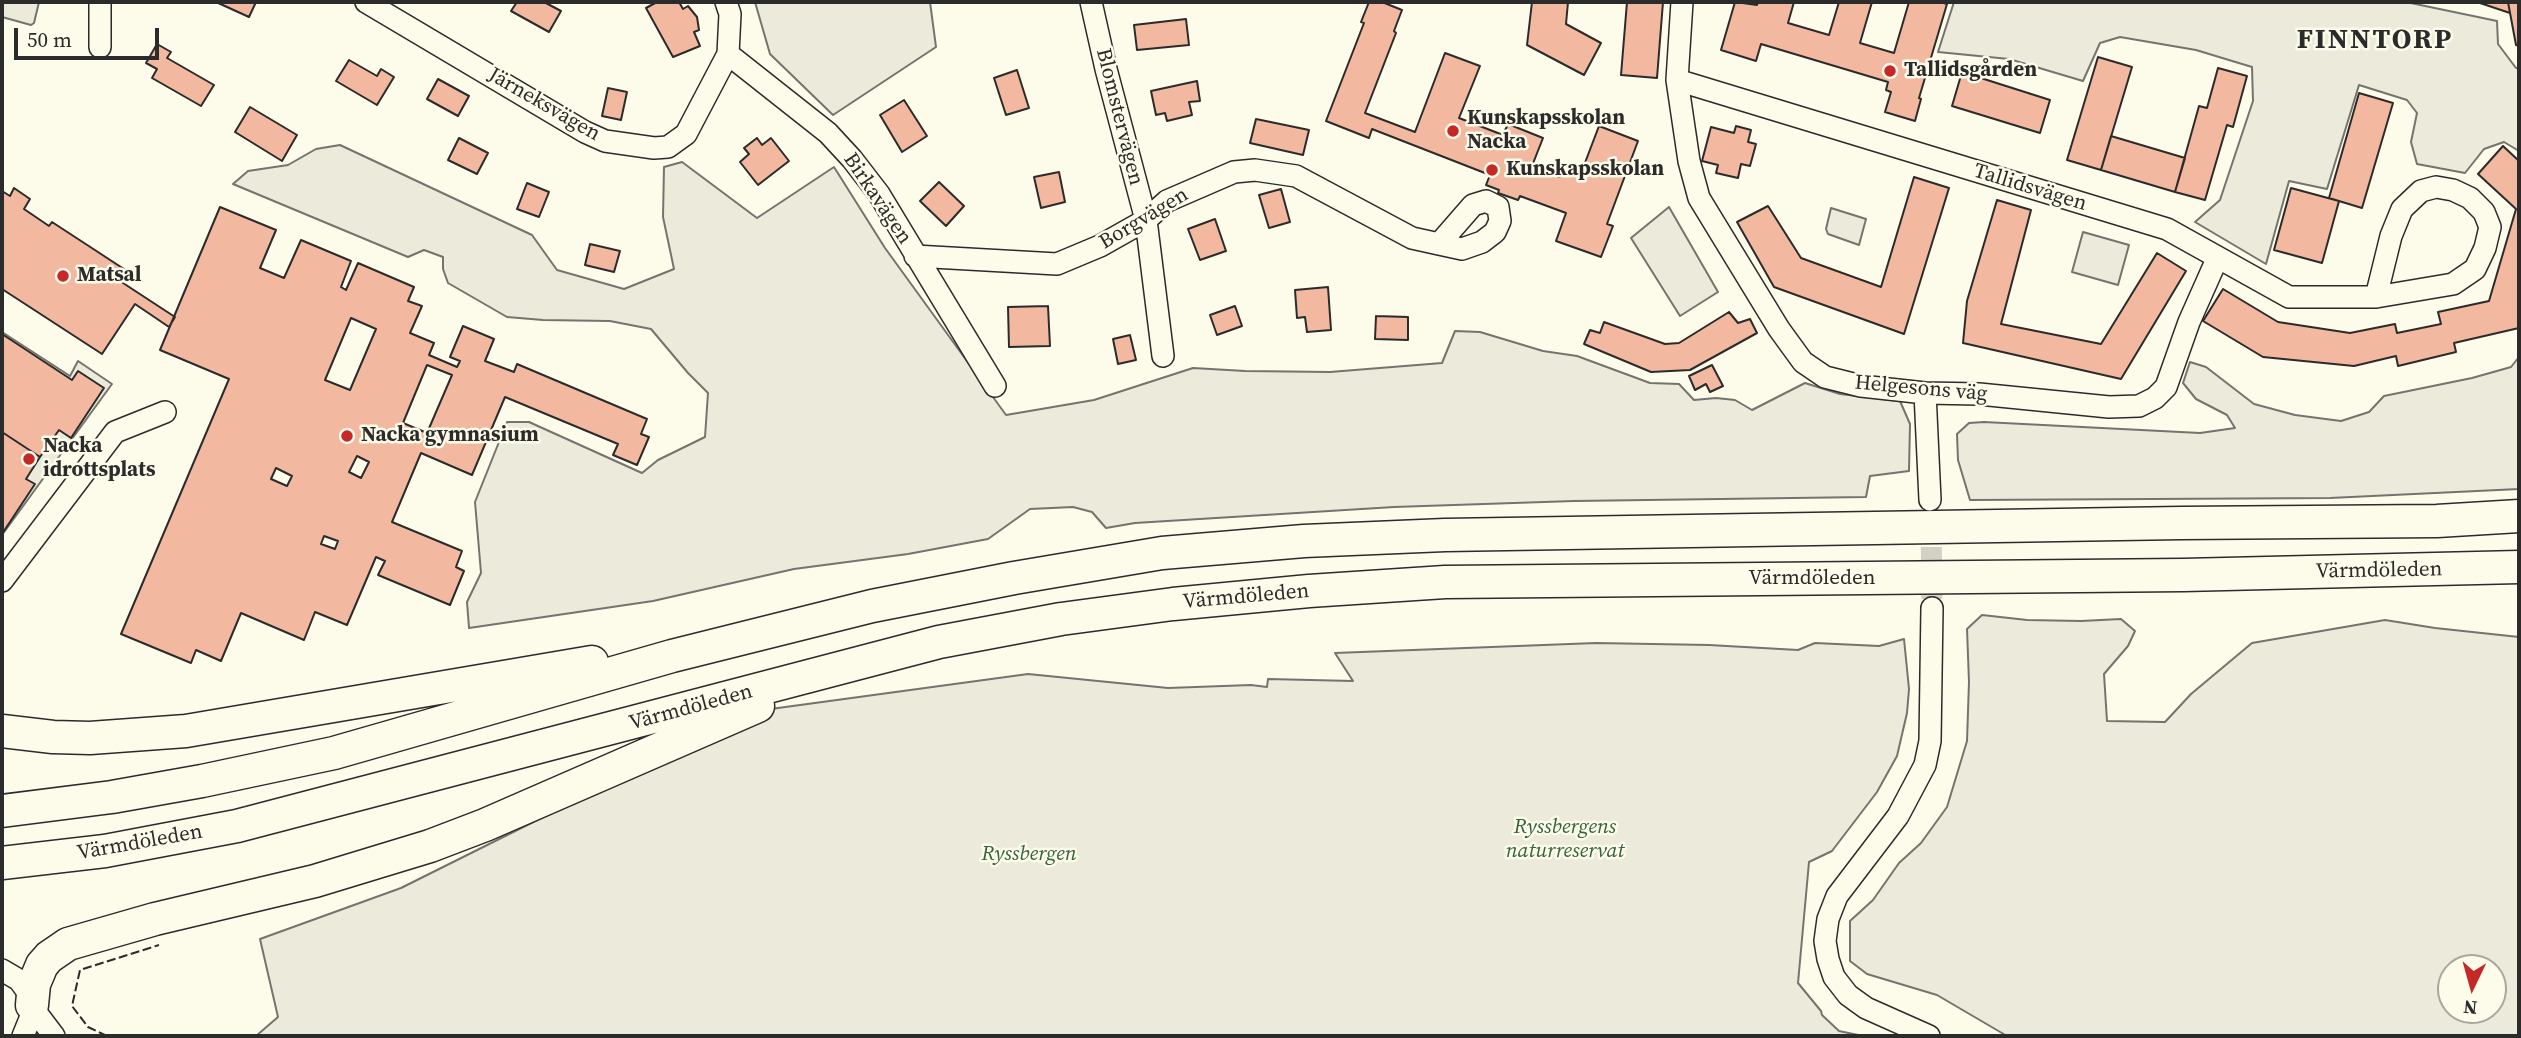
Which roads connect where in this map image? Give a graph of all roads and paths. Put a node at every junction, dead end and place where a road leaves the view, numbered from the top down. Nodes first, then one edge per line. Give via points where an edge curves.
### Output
1 (100, 2) edge
2 (366, 2) edge
3 (726, 2) edge
4 (1091, 2) edge
5 (1682, 2) edge
6 (100, 47) dead end
7 (728, 54) junction
8 (1677, 80) junction
9 (1146, 220) junction
10 (1439, 244) dead end
11 (915, 256) junction
12 (2217, 259) junction
13 (2376, 297) junction
14 (1163, 356) dead end
15 (995, 386) dead end
16 (1925, 393) junction
17 (165, 412) dead end
18 (1930, 500) tunnel mouth
19 (2519, 516) edge
20 (2519, 567) edge
21 (2, 582) edge
22 (1932, 608) tunnel mouth
23 (773, 631) junction
24 (848, 667) junction
25 (2, 731) edge
26 (2, 811) edge
27 (2, 863) edge
28 (2, 970) edge
29 (32, 1006) junction
30 (23, 1036) edge
31 (54, 1036) edge
32 (1929, 1036) edge

1 - 6 street
2 - 7 street, Järneksvägen via 585,132 633,146 667,147 687,134
3 - 7 street via 730,14
4 - 9 street, Blomstervägen
5 - 8 street, Helgesons väg
7 - 11 street, Birkavägen via 828,133 878,194
8 - 12 street, Tallidsvägen via 2167,229
8 - 16 street, Helgesons väg via 1699,198 1803,362 1825,377
9 - 10 street, Borgvägen via 1167,201 1234,172 1255,170 1296,176 1412,238
9 - 11 street, Borgvägen via 1057,264
9 - 14 street, Blomstervägen
11 - 15 street, Birkavägen
12 - 13 street, Tallidsvägen via 2289,297
12 - 16 street, Helgesons väg via 2166,387 2139,406
13 - 13 street, Tallidsvägen via 2402,209 2421,191 2436,187 2453,190 2484,212 2490,227 2475,269 2453,285
16 - 18 street
17 - 21 street via 115,432
19 - 23 highway via 2437,521 1459,534 1304,541 1135,557 872,606
20 - 24 highway, Värmdöleden via 1445,582 1173,604 1061,619 939,642
22 - 32 street via 1930,741 1925,765 1898,816 1837,897 1825,941 1834,977 1848,995
23 - 25 highway via 186,731 90,738
23 - 26 highway via 334,753 176,786
24 - 27 highway, Värmdöleden via 237,826 105,851
24 - 29 highway via 430,846 315,881 68,944 42,965
28 - 29 street via 25,986
29 - 30 street
29 - 31 street

